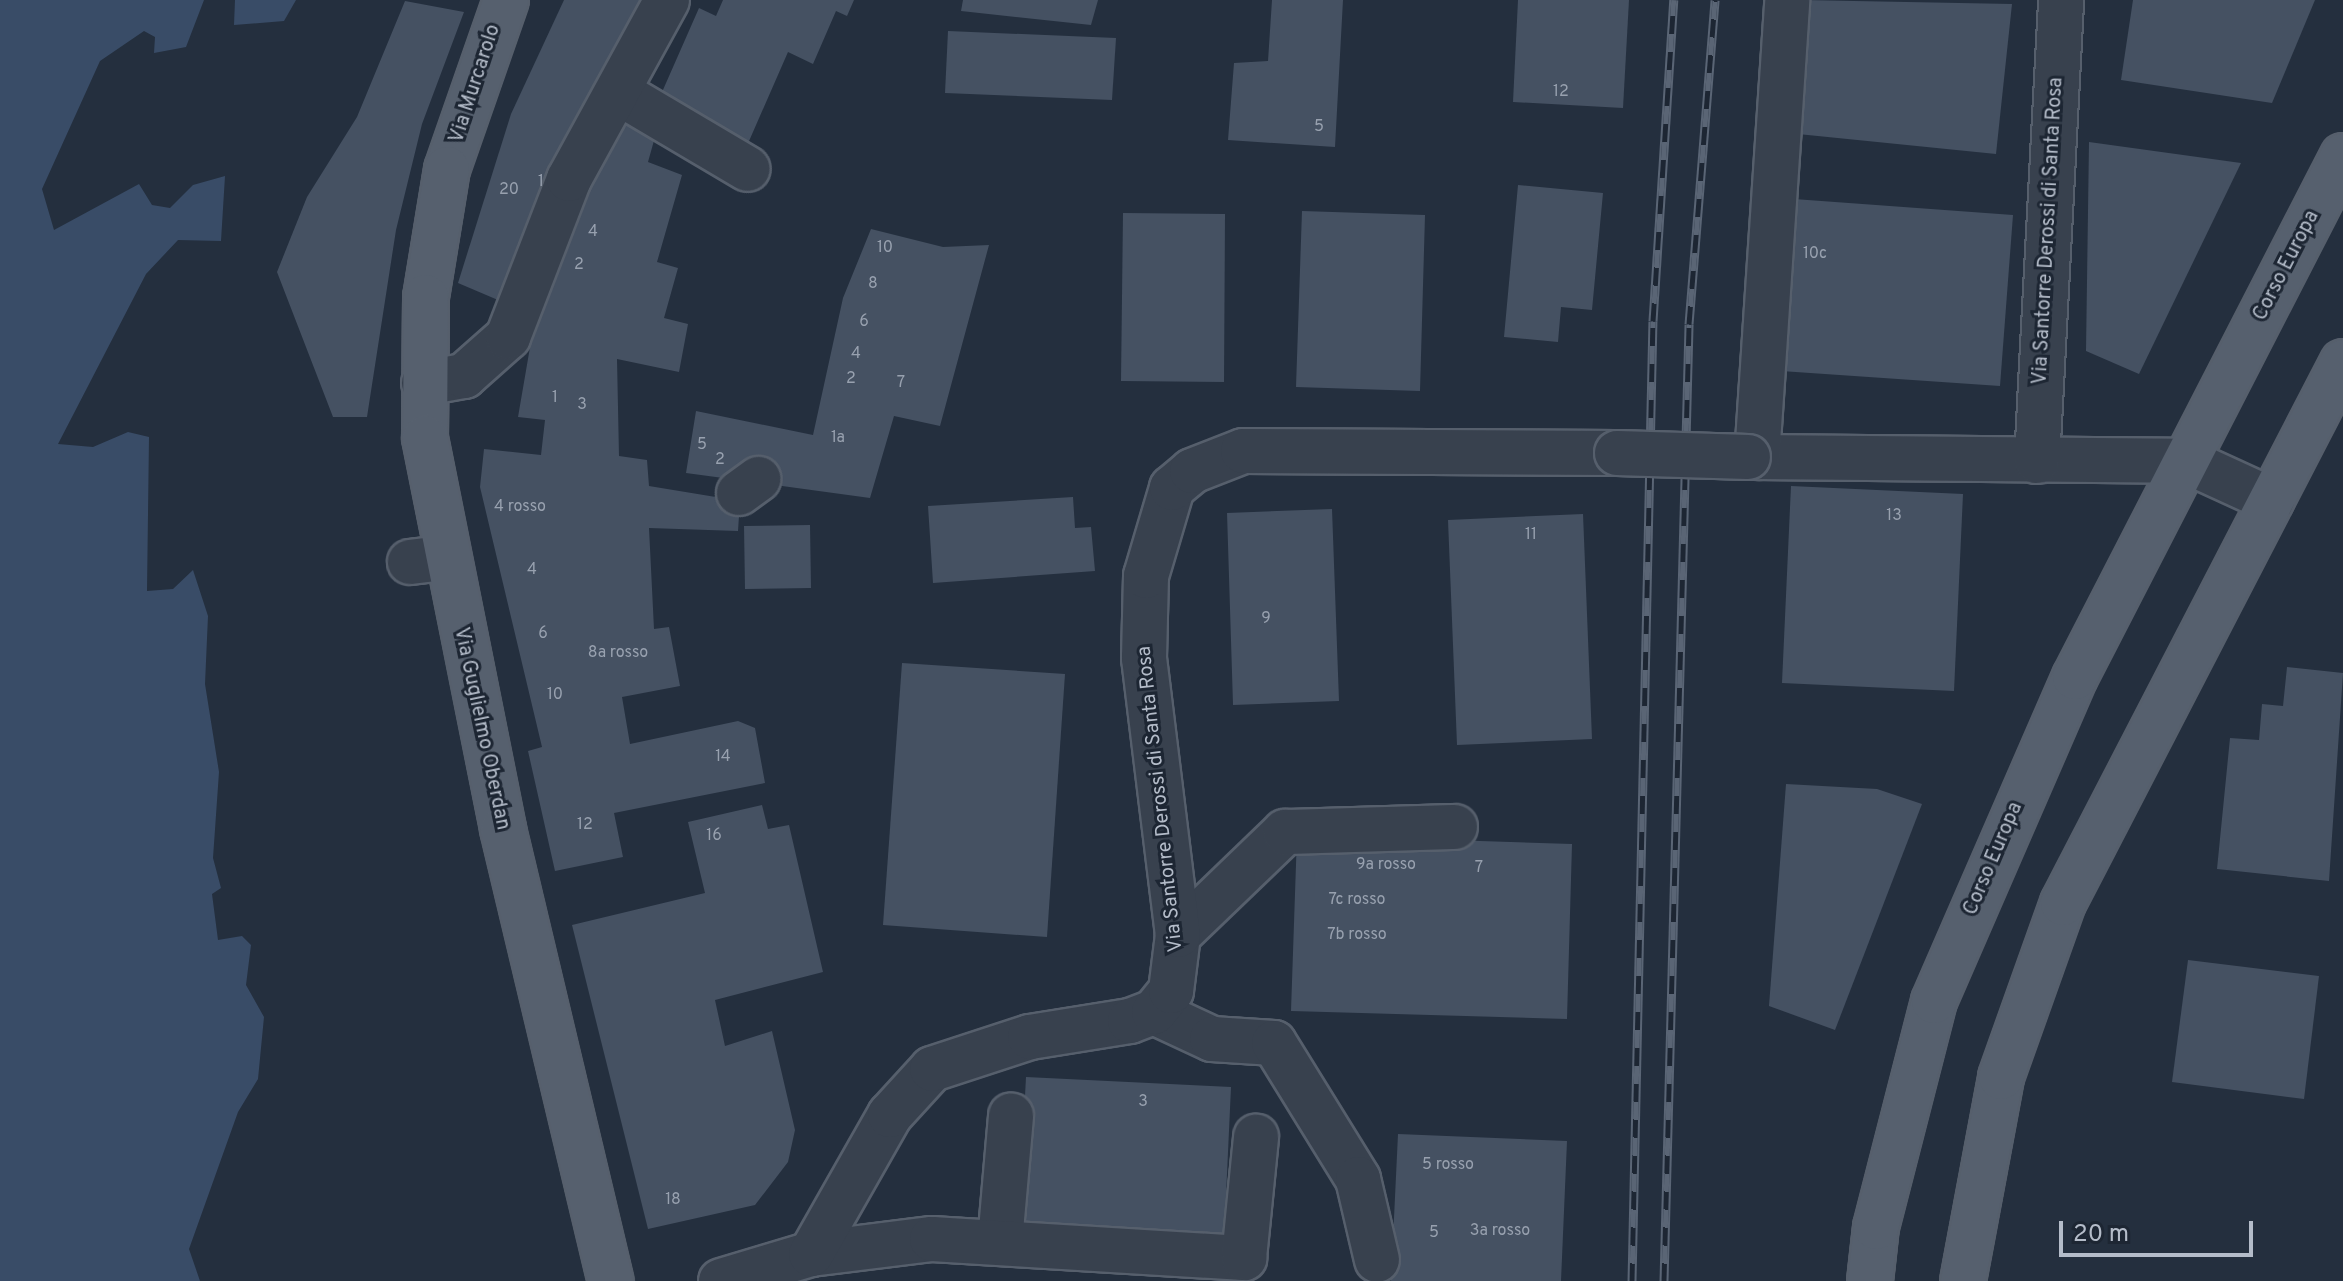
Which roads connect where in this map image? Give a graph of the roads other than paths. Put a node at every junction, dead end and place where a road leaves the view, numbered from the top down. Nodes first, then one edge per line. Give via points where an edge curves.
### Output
1 (506, 0) edge
2 (667, 0) edge
3 (1787, 0) edge
4 (2061, 0) edge
5 (621, 94) junction
6 (2343, 156) edge
7 (447, 169) joint
8 (748, 169) dead end
9 (2343, 362) edge
10 (424, 383) junction
11 (1752, 457) junction
12 (2037, 461) junction
13 (2186, 461) junction
14 (2271, 500) junction
15 (1455, 827) dead end
16 (1178, 935) junction
17 (1154, 1012) junction
18 (1011, 1115) dead end
19 (1256, 1137) dead end
20 (1000, 1242) junction
21 (811, 1254) junction
22 (1377, 1260) dead end
23 (611, 1281) edge
24 (721, 1281) edge
25 (1870, 1281) edge
26 (1963, 1281) edge

1 - 7 main road, Via Murcarolo
2 - 5 street
3 - 11 street
4 - 12 street, Via Santorre Derossi di Santa Rosa
5 - 8 street
5 - 10 street via 569,179 508,337 464,376
6 - 13 main road, Corso Europa
7 - 10 main road, Via Guglielmo Oberdan via 426,297
9 - 14 main road
10 - 23 main road, Via Guglielmo Oberdan via 426,560
11 - 12 street, Via Santorre Derossi di Santa Rosa
11 - 16 street, Via Santorre Derossi di Santa Rosa, bridge via 1243,451 1192,471 1172,488 1146,576 1144,658
12 - 13 street, Via Santorre Derossi di Santa Rosa
13 - 14 street
13 - 25 main road, Corso Europa via 2075,677 1934,1001 1876,1227
14 - 26 main road via 2063,903 2001,1077
15 - 16 street via 1285,832
16 - 17 street, Via Santorre Derossi di Santa Rosa via 1171,991
17 - 21 street via 982,1049 932,1069 890,1115
17 - 22 street via 1212,1039 1274,1043 1358,1179
18 - 20 street
19 - 20 street via 1244,1258
20 - 21 street via 932,1239
21 - 24 street

